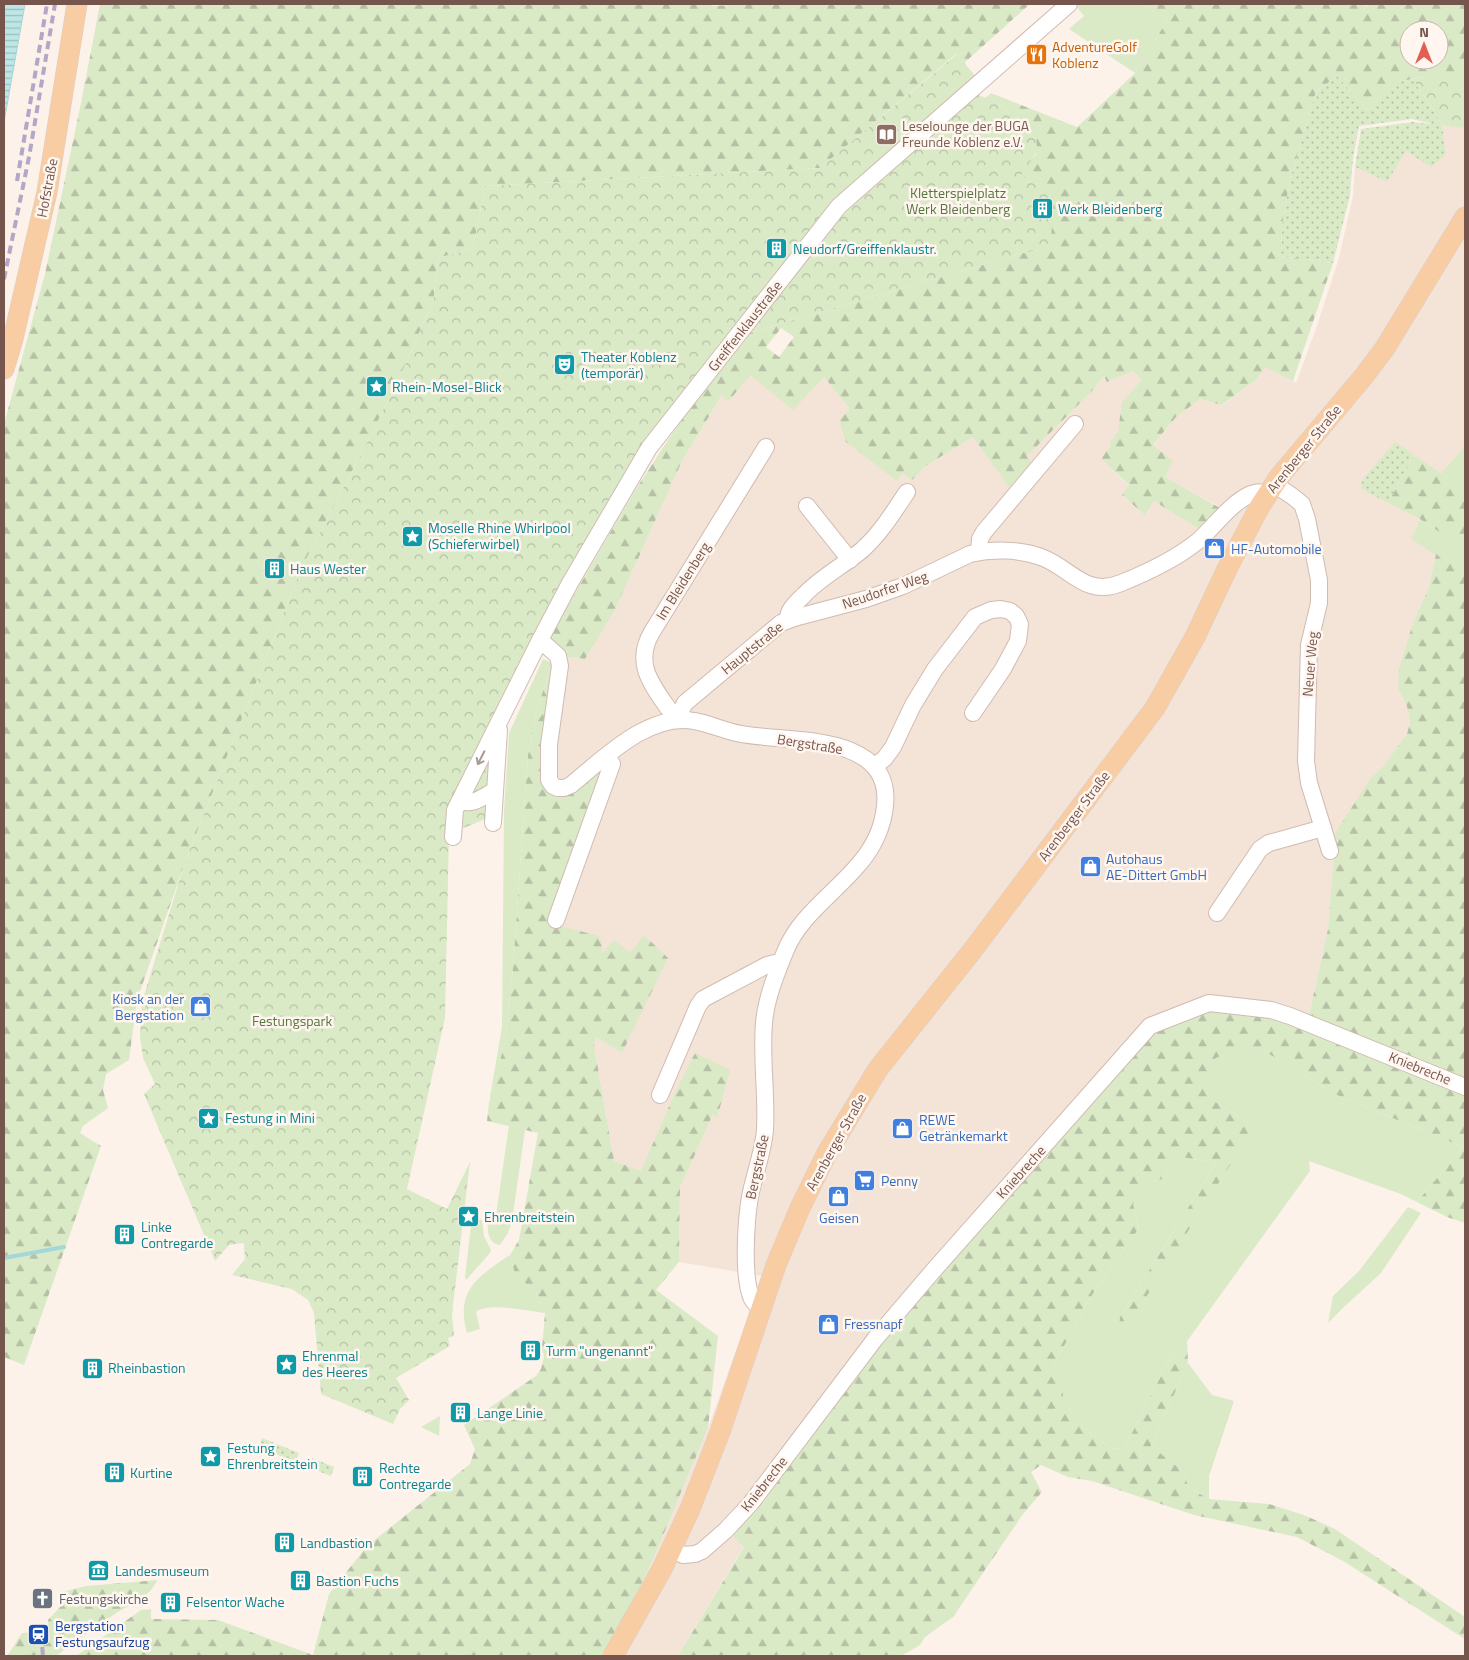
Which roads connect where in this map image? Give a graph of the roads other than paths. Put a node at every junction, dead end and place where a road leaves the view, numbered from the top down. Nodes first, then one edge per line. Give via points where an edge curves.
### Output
1 (77, 4) edge
2 (1069, 4) edge
3 (1465, 217) edge
4 (4, 370) edge
5 (1075, 424) dead end
6 (766, 447) dead end
7 (1270, 489) junction
8 (907, 492) dead end
9 (807, 506) dead end
10 (980, 552) junction
11 (850, 560) junction
12 (788, 620) junction
13 (540, 640) junction
14 (974, 713) dead end
15 (502, 714) junction
16 (676, 720) junction
17 (607, 756) junction
18 (875, 766) junction
19 (494, 791) junction
20 (460, 800) junction
21 (493, 823) dead end
22 (1323, 828) junction
23 (453, 838) dead end
24 (1330, 851) dead end
25 (1217, 913) dead end
26 (556, 920) dead end
27 (780, 964) junction
28 (1465, 1087) edge
29 (660, 1095) dead end
30 (762, 1307) junction
31 (672, 1549) junction
32 (613, 1656) edge

1 - 4 main road, Hofstraße via 47,192
2 - 13 street, Greiffenklaustraße via 828,219 649,448
3 - 7 main road, Arenberger Straße via 1385,348
5 - 10 street via 984,532 980,539
6 - 16 street, Im Bleidenberg via 644,649 646,672
7 - 10 street, Neudorfer Weg via 1250,494 1176,556 1114,585 1083,583 1053,562 1025,553
7 - 22 street, Neuer Weg via 1292,496 1302,504 1319,580 1319,603 1309,645 1306,761 1309,783
7 - 30 main road, Arenberger Straße via 1155,708 861,1095 800,1208
8 - 11 street, Hauptstraße via 882,528
9 - 11 street
10 - 12 street, Neudorfer Weg via 903,586
11 - 12 street, Hauptstraße via 809,589 790,611
12 - 16 street, Hauptstraße via 774,628 685,703
13 - 15 street, Greiffenklaustraße
13 - 17 street, Bergstraße via 558,656 560,666 549,745 549,780 553,786 564,788
14 - 18 street via 1018,641 1020,624 1010,611 991,610 956,629 890,752
15 - 19 street, Greiffenklaustraße
15 -> 20 street, Greiffenklaustraße
16 - 17 street, Bergstraße via 645,730
16 - 18 street, Bergstraße via 695,721 751,736 826,744 862,755
17 - 26 street via 612,764
18 - 27 street, Bergstraße via 886,793 876,837 858,866 798,928
19 - 20 street via 471,803
19 - 21 street, Greiffenklaustraße
20 - 23 street, Greiffenklaustraße via 454,816
22 - 24 street, Neuer Weg
22 - 25 street via 1269,843 1260,850
27 - 29 street via 767,965 703,999
27 - 30 street, Bergstraße via 766,1014 765,1130 747,1218 748,1282 753,1301
28 - 31 street, Kniebreche via 1271,1010 1209,1003 1150,1026 933,1270 726,1530 695,1554 683,1555
30 - 31 main road, Arenberger Straße via 720,1432
31 - 32 main road, Arenberger Straße

